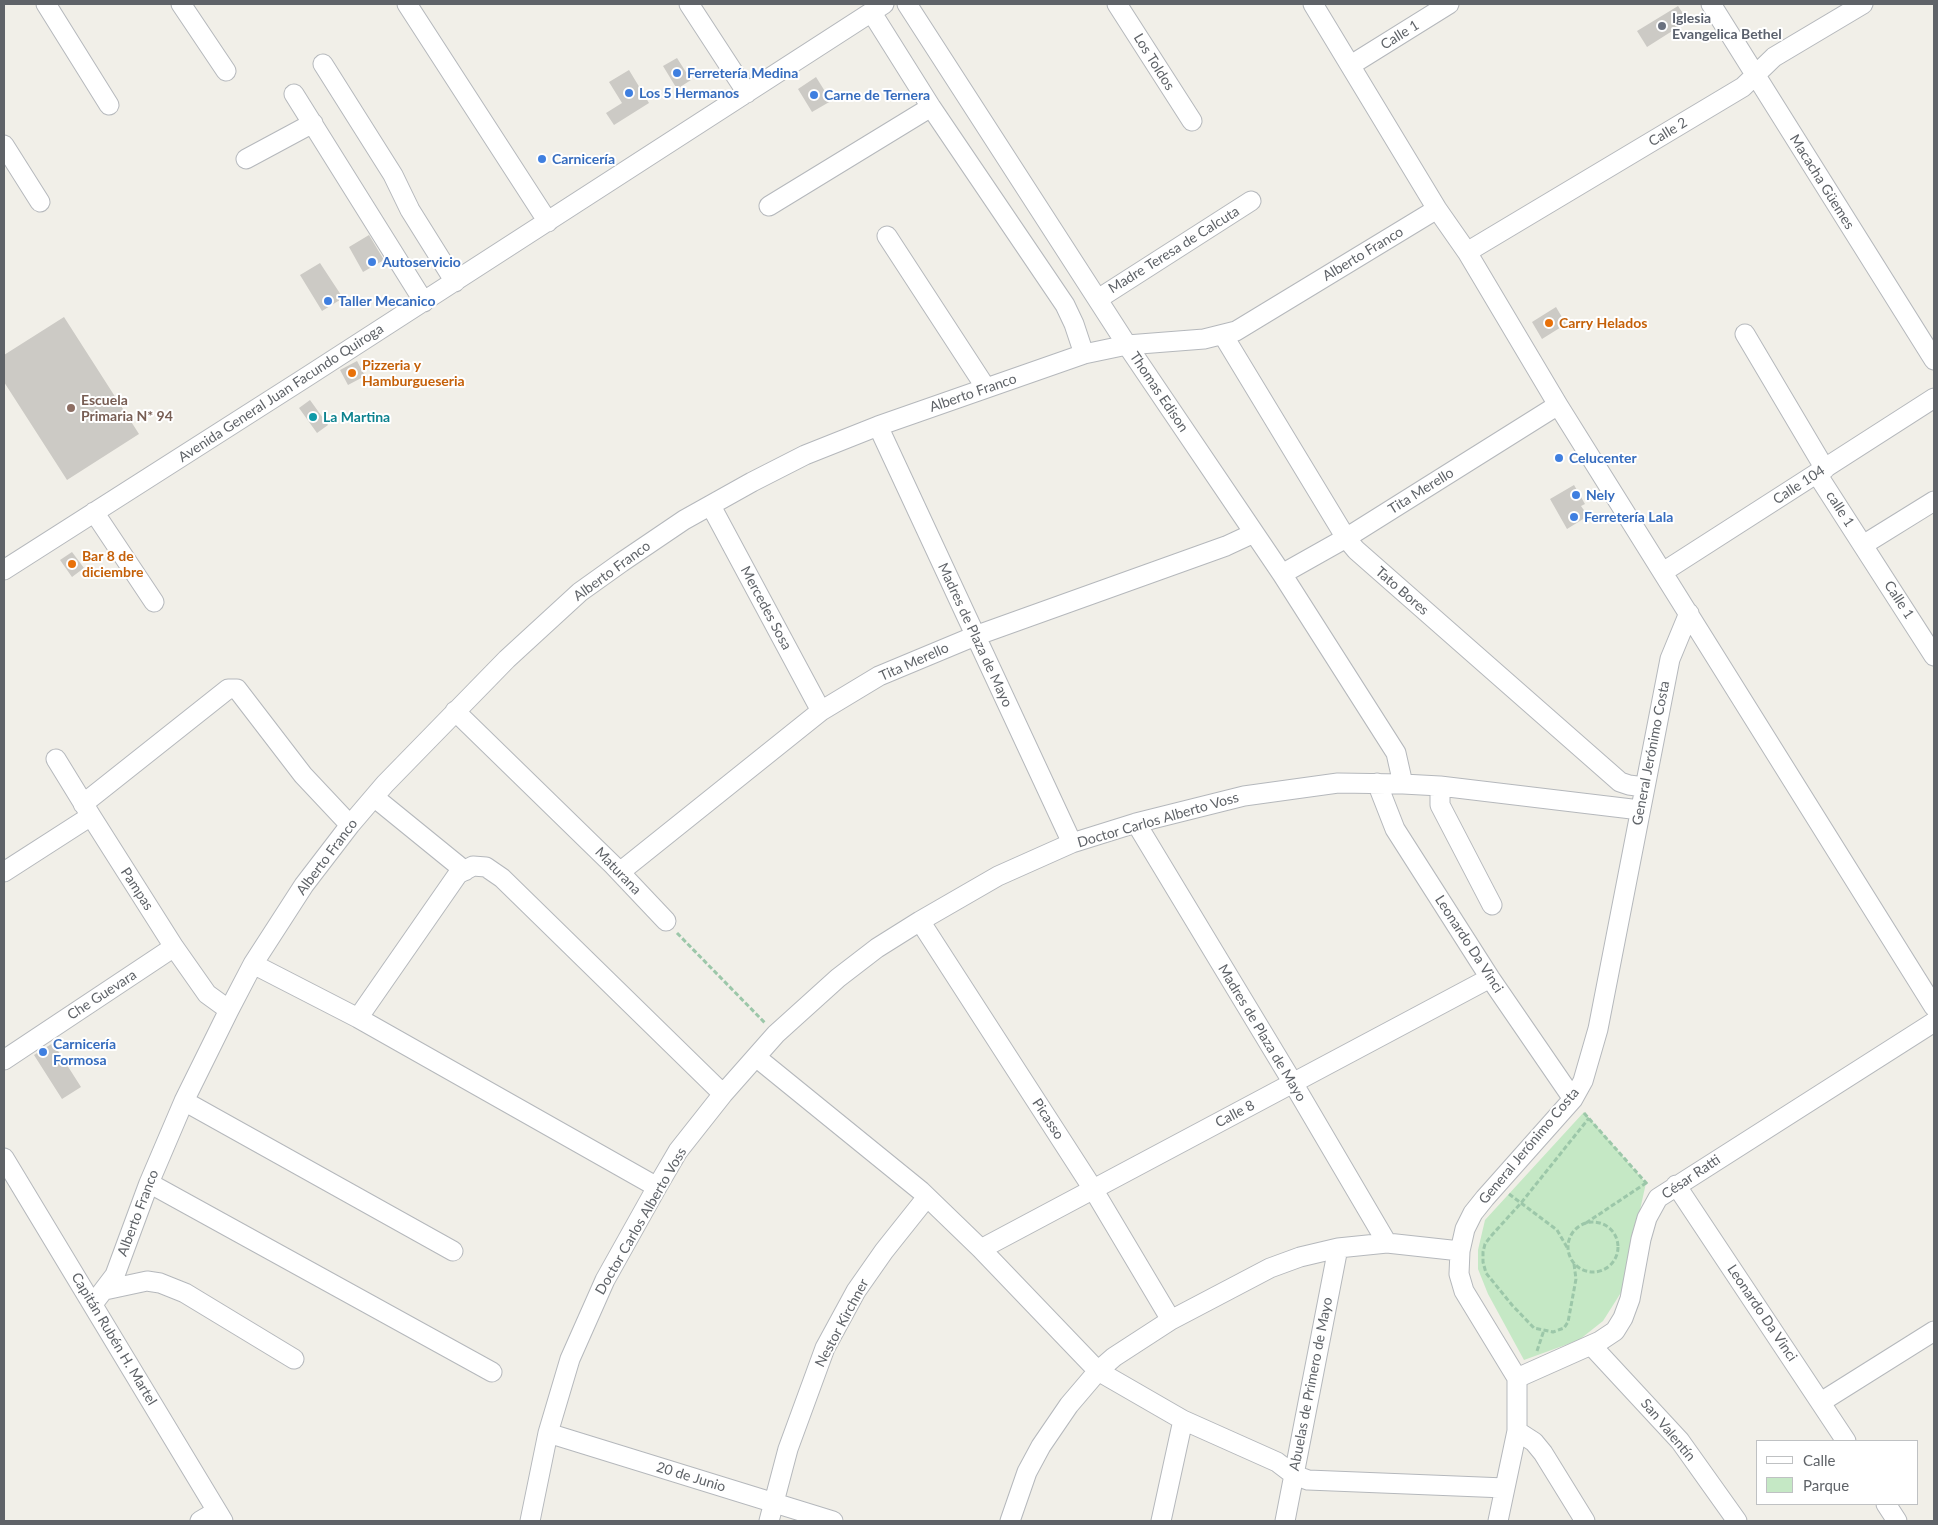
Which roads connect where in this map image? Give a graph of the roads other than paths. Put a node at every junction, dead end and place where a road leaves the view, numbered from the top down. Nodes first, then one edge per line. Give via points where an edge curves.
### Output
1 (46, 4) edge
2 (181, 4) edge
3 (407, 4) edge
4 (689, 4) edge
5 (907, 4) edge
6 (1117, 4) edge
7 (1313, 4) edge
8 (1449, 4) edge
9 (1711, 4) edge
10 (1863, 4) edge
11 (878, 7) edge
12 (323, 64) dead end
13 (1350, 65) junction
14 (226, 71) dead end
15 (1755, 75) junction
16 (747, 93) junction
17 (294, 94) dead end
18 (109, 105) dead end
19 (931, 107) junction
20 (1192, 121) dead end
21 (313, 123) junction
22 (4, 145) edge
23 (246, 159) dead end
24 (1251, 201) dead end
25 (40, 202) dead end
26 (769, 206) dead end
27 (1437, 209) junction
28 (548, 222) junction
29 (887, 236) dead end
30 (1467, 252) junction
31 (455, 282) junction
32 (1098, 299) junction
33 (424, 302) junction
34 (1928, 333) edge
35 (1745, 334) dead end
36 (1223, 335) junction
37 (1127, 345) junction
38 (1084, 354) junction
39 (1934, 360) edge
40 (986, 388) junction
41 (1934, 398) edge
42 (1558, 405) junction
43 (878, 426) junction
44 (1821, 471) junction
45 (1934, 501) edge
46 (711, 506) junction
47 (94, 512) junction
48 (1254, 533) junction
49 (1346, 538) junction
50 (1863, 544) junction
51 (4, 570) edge
52 (1664, 572) junction
53 (1282, 574) junction
54 (154, 602) dead end
55 (1689, 613) junction
56 (975, 636) junction
57 (1934, 656) edge
58 (455, 711) junction
59 (821, 711) junction
60 (56, 759) dead end
61 (1377, 783) junction
62 (1403, 784) junction
63 (1440, 786) junction
64 (1644, 787) junction
65 (374, 797) junction
66 (87, 810) junction
67 (1640, 810) junction
68 (1136, 823) junction
69 (350, 825) junction
70 (1072, 843) junction
71 (465, 871) junction
72 (4, 872) edge
73 (620, 872) junction
74 (1492, 905) dead end
75 (920, 920) junction
76 (666, 921) road end
77 (174, 947) junction
78 (253, 964) junction
79 (1490, 978) junction
80 (1934, 1007) edge
81 (229, 1010) junction
82 (358, 1018) junction
83 (1934, 1022) edge
84 (756, 1057) junction
85 (4, 1060) edge
86 (1293, 1083) junction
87 (723, 1094) junction
88 (1573, 1099) junction
89 (184, 1101) junction
90 (4, 1158) edge
91 (149, 1183) junction
92 (1676, 1185) junction
93 (657, 1187) junction
94 (1093, 1189) junction
95 (927, 1197) junction
96 (1387, 1243) junction
97 (1338, 1248) junction
98 (980, 1249) junction
99 (1460, 1250) junction
100 (454, 1251) dead end
101 (99, 1297) junction
102 (1171, 1320) junction
103 (1934, 1331) edge
104 (1591, 1345) junction
105 (294, 1360) dead end
106 (1098, 1370) junction
107 (492, 1372) dead end
108 (1517, 1378) junction
109 (1821, 1402) junction
110 (1183, 1420) junction
111 (1517, 1432) junction
112 (548, 1433) junction
113 (1845, 1440) edge
114 (1294, 1475) junction
115 (1504, 1488) junction
116 (773, 1502) junction
117 (1887, 1505) edge
118 (220, 1516) edge
119 (200, 1521) edge
120 (530, 1521) edge
121 (769, 1521) edge
122 (833, 1521) edge
123 (1010, 1521) edge
124 (1162, 1521) edge
125 (1285, 1521) edge
126 (1498, 1521) edge
127 (1585, 1521) edge
128 (1737, 1521) edge
129 (1897, 1521) edge

1 - 18 street
2 - 14 street
3 - 28 street
4 - 16 street
5 - 32 street, Thomas Edison
6 - 20 street, Los Toldos
7 - 13 street
8 - 13 street, Calle 1
9 - 15 street, Macacha Güemes
10 - 15 street, Calle 2 via 1774,57
11 - 16 street, Avenida General Juan Facundo Quiroga
11 - 19 street
12 - 31 street
13 - 27 street
15 - 30 street, Calle 2 via 1742,87
15 - 34 street, Macacha Güemes
16 - 28 street, Avenida General Juan Facundo Quiroga
17 - 21 street
19 - 26 street
19 - 38 street via 1065,306
21 - 23 street
21 - 33 street
22 - 25 street
24 - 32 street, Madre Teresa de Calcuta
27 - 30 street
27 - 36 street, Alberto Franco via 1236,331
28 - 31 street, Avenida General Juan Facundo Quiroga
29 - 40 street
30 - 42 street
31 - 33 street, Avenida General Juan Facundo Quiroga
32 - 37 street, Thomas Edison
33 - 47 street, Avenida General Juan Facundo Quiroga
34 - 39 street, Macacha Güemes
35 - 44 street, calle 1
36 - 37 street, Alberto Franco
36 - 49 street, Tato Bores
37 - 38 street, Alberto Franco
37 - 48 street, Thomas Edison
38 - 40 street, Alberto Franco
40 - 43 street, Alberto Franco
41 - 44 street, Calle 104
42 - 49 street, Tita Merello
42 - 52 street
43 - 46 street, Alberto Franco via 806,455
43 - 56 street, Madres de Plaza de Mayo
44 - 50 street, calle 1
44 - 52 street, Calle 104
45 - 50 street
46 - 58 street, Alberto Franco via 684,520 580,592
46 - 59 street, Mercedes Sosa
47 - 51 street, Avenida General Juan Facundo Quiroga
47 - 54 street
48 - 53 street, Thomas Edison
48 - 56 street, Tita Merello
49 - 53 street, Tita Merello
49 - 64 street, Tato Bores via 1620,782
50 - 57 street, Calle 1
52 - 55 street
53 - 62 street, Thomas Edison via 1396,754
55 - 64 street, General Jerónimo Costa via 1670,659
55 - 80 street
56 - 59 street, Tita Merello via 879,676
56 - 70 street, Madres de Plaza de Mayo
58 - 65 street, Alberto Franco
58 - 73 street, Maturana
59 - 73 street, Tita Merello
60 - 66 street, Pampas
61 - 62 street, Doctor Carlos Alberto Voss
61 - 68 street, Doctor Carlos Alberto Voss via 1338,783 1244,796
61 - 79 street, Leonardo Da Vinci via 1395,829
62 - 63 street, Doctor Carlos Alberto Voss
63 - 67 street, Doctor Carlos Alberto Voss
63 - 74 street via 1440,805
64 - 67 street, General Jerónimo Costa
65 - 69 street, Alberto Franco
65 - 71 street
66 - 69 street via 228,689 237,689 302,775
66 - 72 street
66 - 77 street, Pampas
67 - 88 street, General Jerónimo Costa via 1598,1029 1583,1081
68 - 70 street, Doctor Carlos Alberto Voss
68 - 86 street, Madres de Plaza de Mayo
69 - 78 street, Alberto Franco via 304,885
70 - 75 street, Doctor Carlos Alberto Voss via 998,876
71 - 82 street via 451,883
71 - 87 street via 473,866 486,867 502,878
73 - 76 street, Maturana
75 - 84 street, Doctor Carlos Alberto Voss via 838,978 776,1034
75 - 94 street, Picasso
77 - 81 street, Pampas via 207,994
77 - 85 street, Che Guevara
78 - 81 street, Alberto Franco
78 - 82 street
79 - 86 street, Calle 8
79 - 88 street, Leonardo Da Vinci
81 - 89 street, Alberto Franco
82 - 93 street
83 - 92 street, César Ratti
84 - 87 street, Doctor Carlos Alberto Voss
84 - 95 street
86 - 94 street, Calle 8
86 - 96 street, Madres de Plaza de Mayo
87 - 93 street, Doctor Carlos Alberto Voss via 678,1151
88 - 99 street, General Jerónimo Costa via 1473,1213
89 - 91 street, Alberto Franco
89 - 100 street
90 - 101 street, Capitán Rubén H. Martel
91 - 101 street, Alberto Franco via 115,1275
91 - 107 street
92 - 104 street, César Ratti via 1658,1198 1644,1225 1630,1299 1623,1318 1615,1330
92 - 109 street, Leonardo Da Vinci
93 - 112 street, Doctor Carlos Alberto Voss via 605,1280 570,1359
94 - 98 street, Calle 8
94 - 102 street, Picasso
95 - 98 street
95 - 116 street, Nestor Kirchner via 856,1291 825,1348 791,1440
96 - 97 street
96 - 99 street
97 - 102 street via 1270,1268
97 - 114 street, Abuelas de Primero de Mayo
98 - 106 street
99 - 108 street, General Jerónimo Costa via 1459,1274 1464,1290
101 - 105 street via 147,1282 160,1283 184,1292
101 - 118 street, Capitán Rubén H. Martel
102 - 106 street
103 - 109 street
104 - 108 street, César Ratti
104 - 128 street, San Valentín via 1680,1441
106 - 110 street
106 - 123 street via 1041,1446 1027,1472
108 - 111 street
109 - 113 street, Leonardo Da Vinci
110 - 114 street via 1277,1462
110 - 124 street
111 - 115 street
111 - 127 street via 1534,1442 1543,1453
112 - 116 street, 20 de Junio
112 - 120 street, Doctor Carlos Alberto Voss
114 - 115 street via 1308,1480
114 - 125 street, Abuelas de Primero de Mayo
115 - 126 street
116 - 121 street, Nestor Kirchner
116 - 122 street, 20 de Junio
117 - 129 street
118 - 119 street

